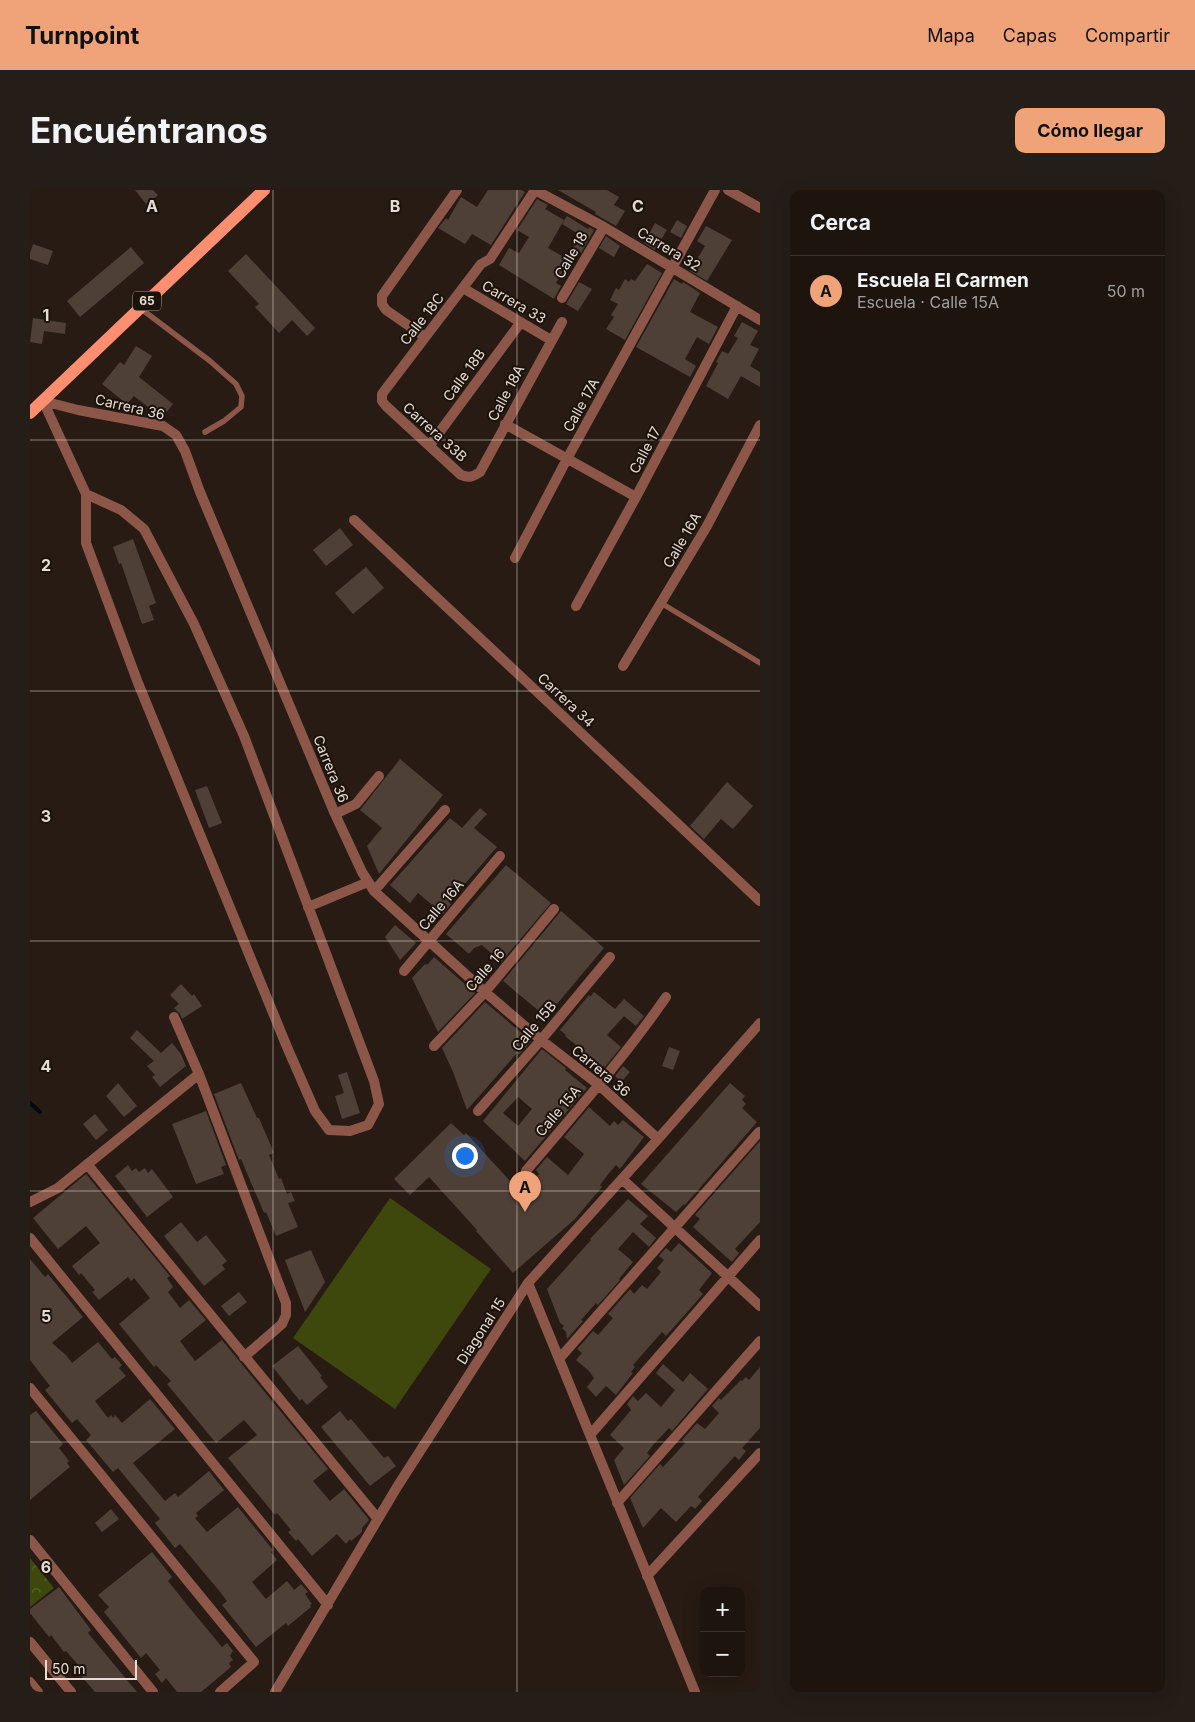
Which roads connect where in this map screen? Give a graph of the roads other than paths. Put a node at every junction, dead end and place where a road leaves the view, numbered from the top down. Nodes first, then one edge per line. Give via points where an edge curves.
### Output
1 (264, 190) edge
2 (457, 190) edge
3 (535, 190) edge
4 (715, 190) edge
5 (728, 190) edge
6 (760, 208) edge
7 (604, 226) junction
8 (672, 267) junction
9 (463, 288) junction
10 (562, 298) dead end
11 (736, 306) junction
12 (140, 308) junction
13 (760, 320) edge
14 (520, 322) junction
15 (562, 322) dead end
16 (425, 337) junction
17 (551, 340) junction
18 (43, 401) junction
19 (382, 401) joint
20 (30, 413) edge
21 (506, 424) junction
22 (760, 425) edge
23 (205, 432) dead end
24 (430, 445) junction
25 (568, 458) junction
26 (474, 476) joint
27 (86, 494) junction
28 (636, 497) junction
29 (354, 520) dead end
30 (515, 558) dead end
31 (661, 603) junction
32 (576, 606) dead end
33 (760, 663) edge
34 (623, 666) dead end
35 (379, 776) dead end
36 (445, 810) dead end
37 (335, 814) junction
38 (500, 856) dead end
39 (371, 887) junction
40 (760, 901) edge
41 (308, 907) junction
42 (554, 909) dead end
43 (429, 941) junction
44 (610, 957) dead end
45 (404, 971) dead end
46 (485, 992) junction
47 (666, 997) dead end
48 (174, 1017) dead end
49 (760, 1023) edge
50 (541, 1040) junction
51 (434, 1046) dead end
52 (200, 1074) junction
53 (599, 1084) junction
54 (478, 1111) dead end
55 (759, 1132) edge
56 (658, 1139) junction
57 (87, 1164) junction
58 (526, 1171) dead end
59 (622, 1179) junction
60 (30, 1202) edge
61 (675, 1228) junction
62 (30, 1238) edge
63 (760, 1240) edge
64 (728, 1276) junction
65 (528, 1283) junction
66 (760, 1306) edge
67 (760, 1341) edge
68 (244, 1357) junction
69 (559, 1359) junction
70 (30, 1388) edge
71 (590, 1435) junction
72 (760, 1453) edge
73 (617, 1503) junction
74 (378, 1520) junction
75 (30, 1540) edge
76 (647, 1576) junction
77 (328, 1605) junction
78 (30, 1642) edge
79 (30, 1682) edge
80 (38, 1692) edge
81 (71, 1692) edge
82 (153, 1692) edge
83 (220, 1692) edge
84 (275, 1692) edge
85 (695, 1692) edge

1 - 12 main road, 65
2 - 16 street via 382,296 386,310
3 - 7 street, Carrera 32
3 - 9 street, Calle 18C via 490,258 481,264
4 - 8 street
5 - 6 street
7 - 8 street, Carrera 32
7 - 10 street, Calle 18
8 - 11 street, Carrera 32
8 - 25 street, Calle 17A
9 - 14 street, Carrera 33
9 - 16 street, Calle 18C
11 - 13 street, Carrera 32
11 - 28 street, Calle 17
12 - 18 main road, 65
12 - 23 lane via 236,384 242,396 241,407 224,422
14 - 17 street, Carrera 33
14 - 24 street, Calle 18B
15 - 17 street, Calle 18A
16 - 19 street, Calle 18C via 382,394
17 - 21 street, Calle 18A
18 - 20 main road, 65
18 - 27 street
18 - 37 street, Carrera 36 via 163,426 176,435
19 - 24 street, Carrera 33B
21 - 25 street
21 - 26 street, Calle 18A via 480,472
22 - 31 street, Calle 16A via 708,526
24 - 26 street, Carrera 33B via 462,475
25 - 28 street
25 - 30 street, Calle 17A
27 - 41 street via 121,510 144,529 194,624 240,728
27 - 41 street via 86,543 138,683 283,1038 316,1111 329,1130 350,1132 368,1125 379,1104 374,1081
28 - 32 street, Calle 17
29 - 40 street, Carrera 34
31 - 33 lane
31 - 34 street, Calle 16A
35 - 37 street via 356,804
36 - 39 street
37 - 39 street, Carrera 36
38 - 43 street, Calle 16A
39 - 41 street
39 - 43 street, Carrera 36
42 - 46 street, Calle 16
43 - 45 street, Calle 16A
43 - 46 street, Carrera 36
44 - 50 street, Calle 15B
46 - 50 street, Carrera 36
46 - 51 street, Calle 16
47 - 53 street, Calle 15A
48 - 52 street
49 - 56 street, Diagonal 15
50 - 53 street, Carrera 36
50 - 54 street, Calle 15B
52 - 57 street
52 - 68 street via 286,1303 282,1324
53 - 56 street, Carrera 36
53 - 58 street, Calle 15A
55 - 61 street
56 - 59 street, Diagonal 15
57 - 60 street via 58,1188
57 - 68 street
59 - 61 street
59 - 65 street, Diagonal 15
61 - 64 street
61 - 69 street
62 - 77 street
63 - 64 street
64 - 66 street
64 - 71 street
65 - 69 street
65 - 74 street, Diagonal 15
67 - 73 street
68 - 74 street
69 - 71 street
70 - 83 street via 254,1662
71 - 73 street
72 - 76 street
73 - 76 street
74 - 77 street, Diagonal 15
75 - 82 street
76 - 85 street
77 - 84 street, Diagonal 15
78 - 81 street
79 - 80 street

